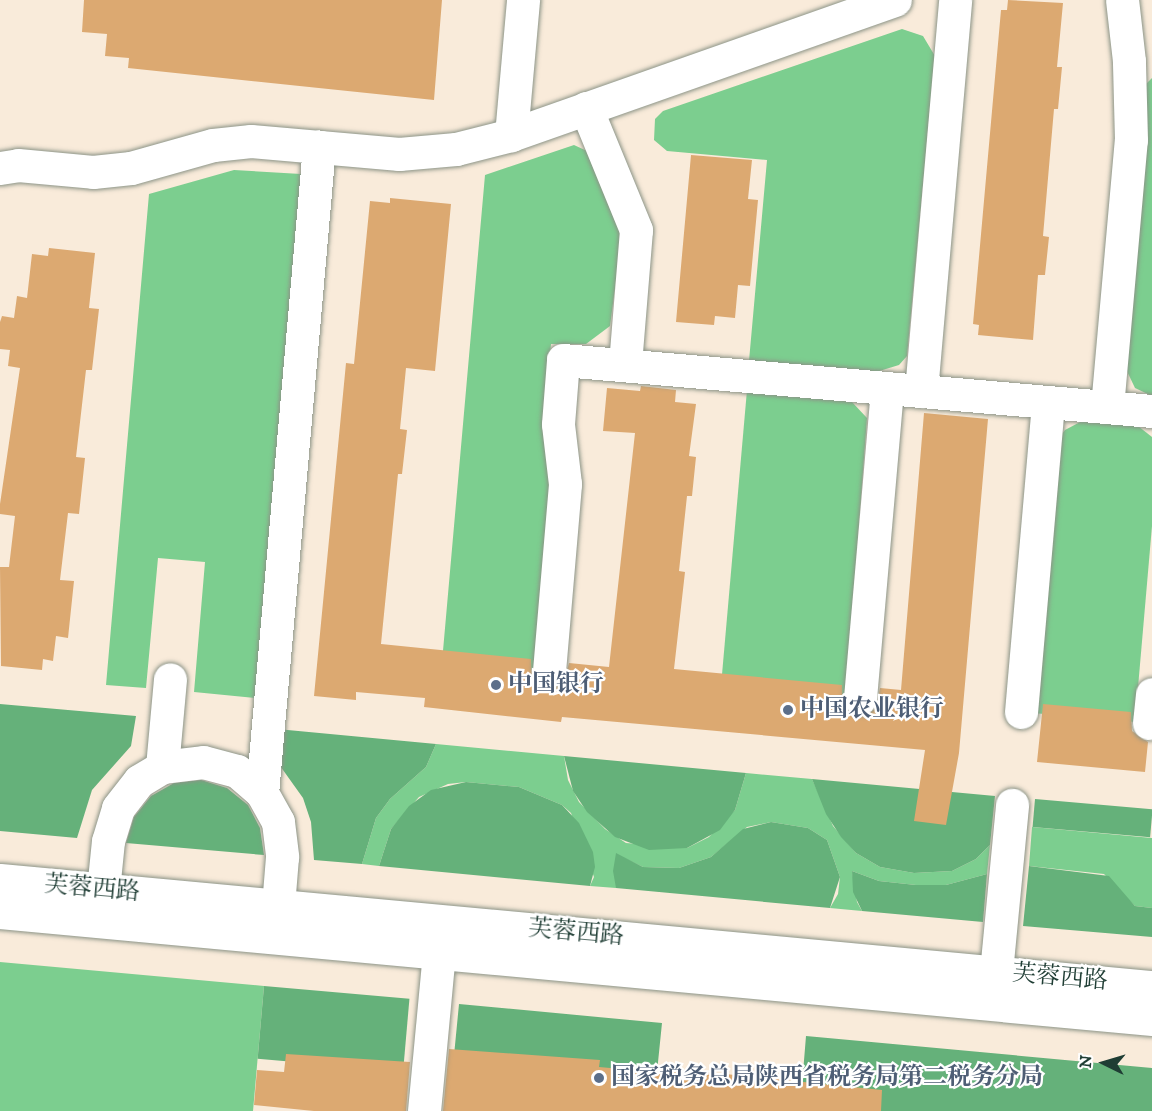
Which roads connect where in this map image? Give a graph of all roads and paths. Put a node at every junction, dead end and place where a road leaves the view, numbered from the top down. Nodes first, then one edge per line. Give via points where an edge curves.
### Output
1 (523, 0) edge
2 (895, 0) edge
3 (955, 0) edge
4 (1122, 0) edge
5 (863, 5) edge
6 (1140, 62) edge
7 (586, 108) junction
8 (511, 135) junction
9 (319, 147) junction
10 (0, 168) edge
11 (625, 365) junction
12 (887, 388) junction
13 (921, 391) junction
14 (1048, 402) junction
15 (1107, 407) junction
16 (1152, 411) edge
17 (549, 671) dead end
18 (170, 679) dead end
19 (860, 698) dead end
20 (1021, 712) dead end
21 (162, 767) junction
22 (262, 793) junction
23 (1012, 805) dead end
24 (0, 880) edge
25 (104, 890) junction
26 (278, 906) junction
27 (0, 912) edge
28 (439, 953) junction
29 (996, 972) junction
30 (1152, 987) edge
31 (1152, 1019) edge
32 (424, 1111) edge

1 - 8 street
2 - 5 street
3 - 13 street
4 - 6 street
5 - 7 street
6 - 15 street
7 - 8 street
7 - 11 street via 636,230
8 - 9 street via 426,153
9 - 10 street via 251,141 213,145 131,168 93,172 18,165
9 - 22 street
11 - 12 street
11 - 17 street via 563,360 558,424 565,484
12 - 13 street
12 - 19 street
13 - 14 street
14 - 15 street
14 - 20 street
15 - 16 street
18 - 21 street
21 - 22 street via 203,762 237,771
21 - 25 street via 139,781 118,808 108,841
22 - 26 street via 279,822 282,857
23 - 29 street
24 - 25 street, 芙蓉西路
25 - 26 street, 芙蓉西路
26 - 29 street, 芙蓉西路
27 - 28 street, 芙蓉西路
28 - 31 street, 芙蓉西路
28 - 32 street
29 - 30 street, 芙蓉西路

